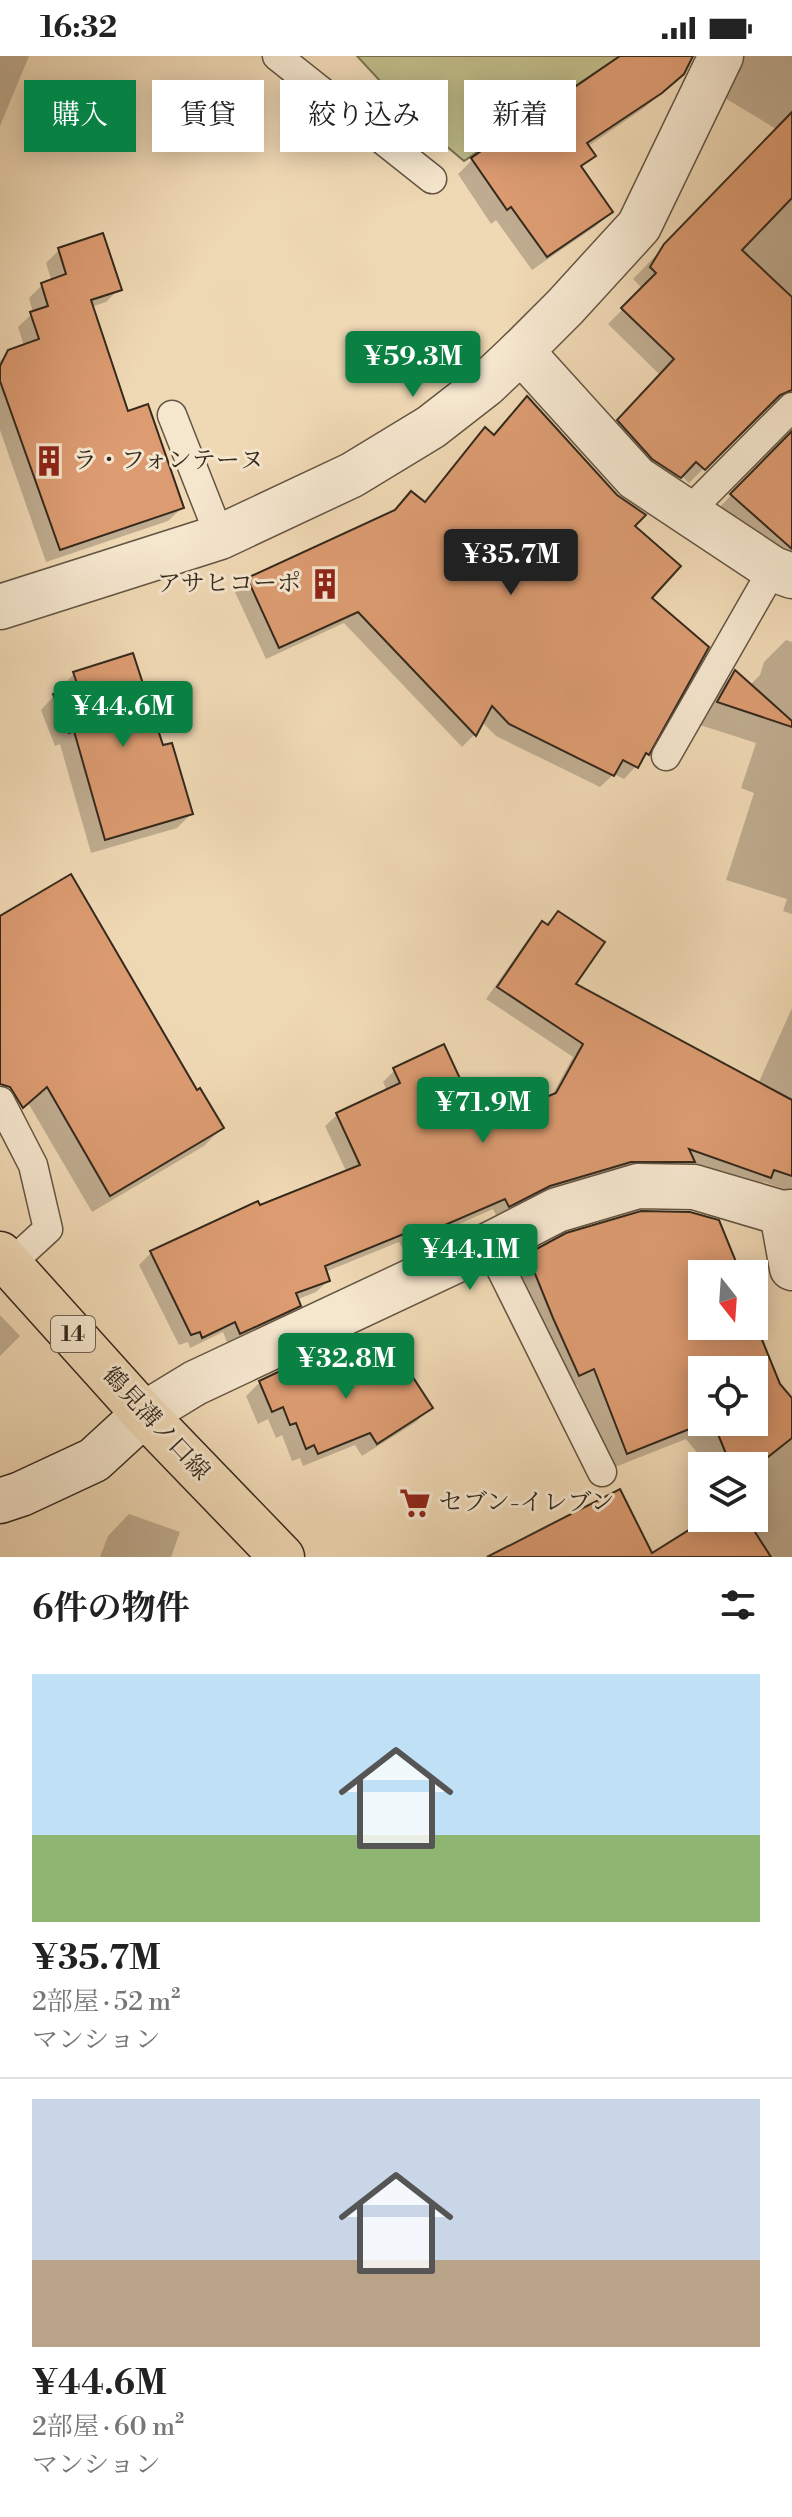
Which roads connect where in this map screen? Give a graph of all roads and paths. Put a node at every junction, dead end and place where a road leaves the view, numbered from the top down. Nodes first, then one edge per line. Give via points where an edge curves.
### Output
1 (277, 56) edge
2 (721, 56) edge
3 (432, 179) dead end
4 (521, 351) junction
5 (792, 407) edge
6 (172, 415) dead end
7 (687, 513) junction
8 (220, 537) junction
9 (783, 573) edge
10 (0, 607) edge
11 (666, 756) dead end
12 (0, 1101) edge
13 (787, 1212) edge
14 (489, 1245) junction
15 (5, 1259) edge
16 (792, 1268) edge
17 (144, 1414) junction
18 (602, 1472) dead end
19 (0, 1501) edge
20 (282, 1557) edge

1 - 3 lane
2 - 4 street via 639,226
4 - 7 street via 636,478
4 - 8 street via 431,427 352,475
5 - 7 lane
6 - 8 lane
7 - 9 street
8 - 10 street
9 - 11 lane
12 - 15 lane via 33,1165 48,1229
13 - 14 street via 694,1187 638,1186 557,1210
13 - 16 street
14 - 17 street via 195,1383
14 - 18 lane
15 - 17 main road, 鶴見溝ノ口線 / 14
17 - 19 street via 94,1460
17 - 20 main road, 鶴見溝ノ口線 / 14

